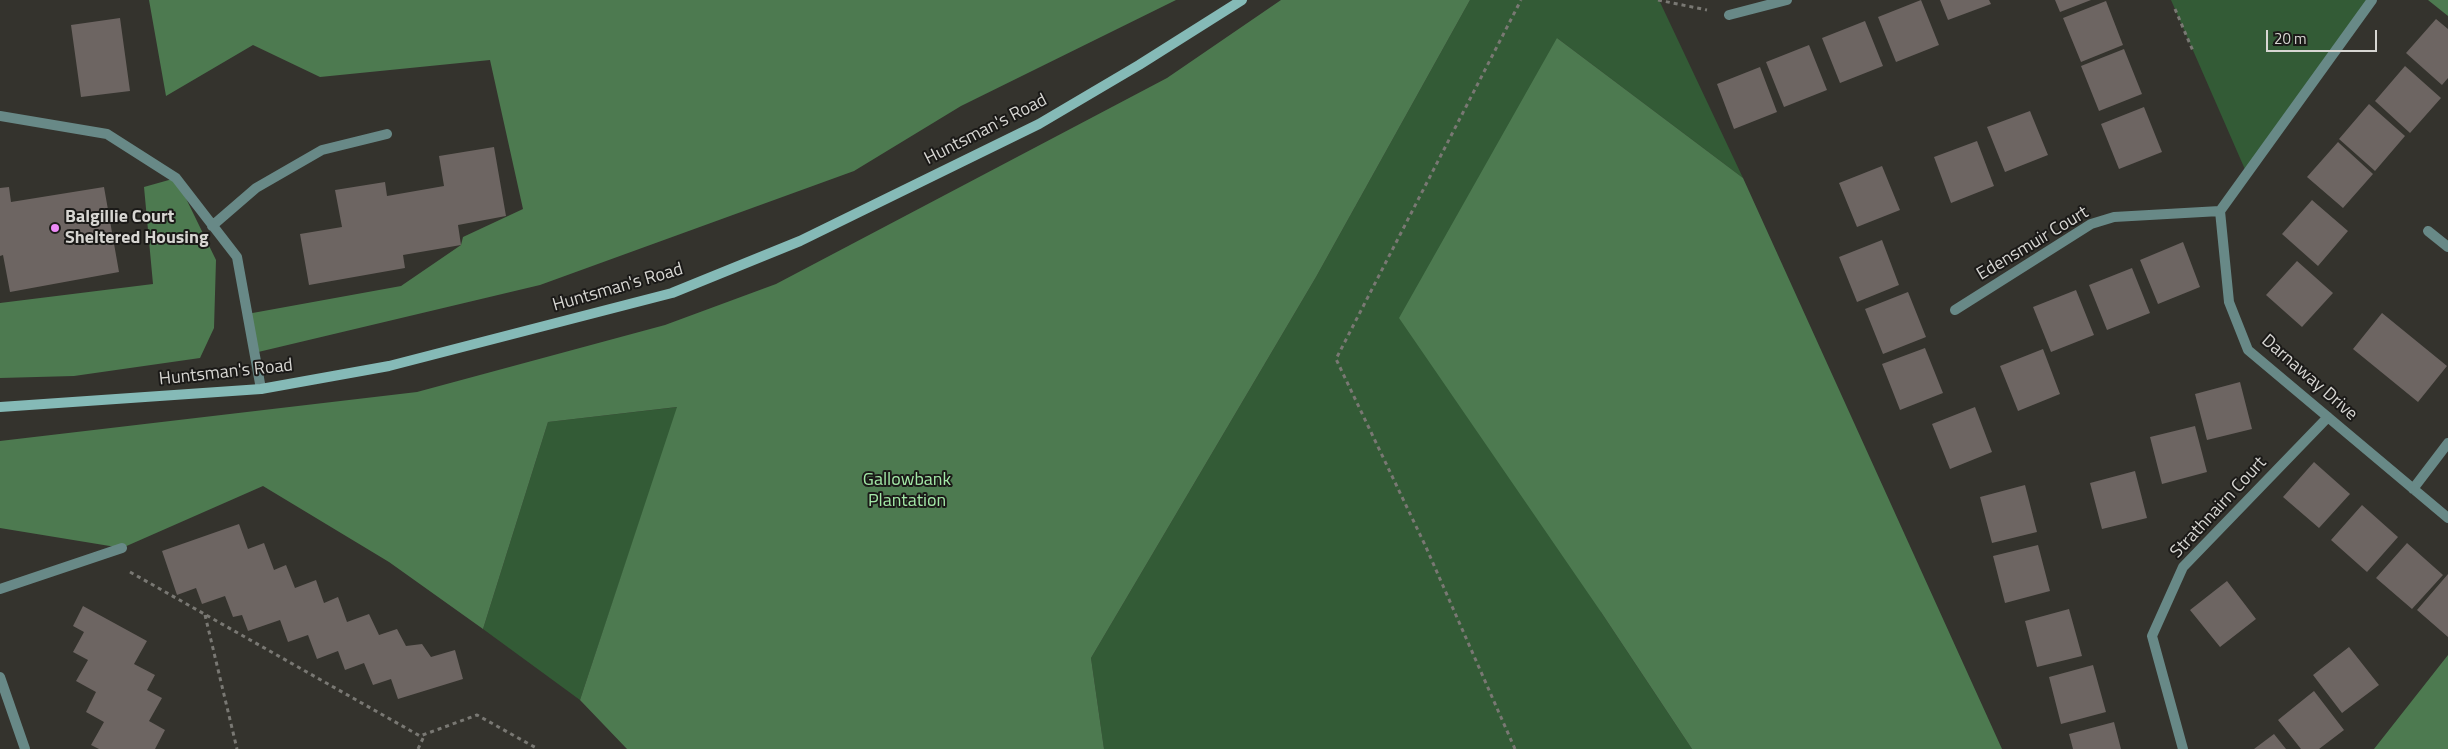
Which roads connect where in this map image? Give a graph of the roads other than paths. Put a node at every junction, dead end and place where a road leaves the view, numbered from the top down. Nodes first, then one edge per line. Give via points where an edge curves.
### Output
1 (1242, 0) edge
2 (1786, 0) edge
3 (2372, 0) edge
4 (1729, 15) road end
5 (0, 116) edge
6 (387, 134) dead end
7 (2220, 212) junction
8 (212, 226) junction
9 (2428, 231) dead end
10 (2448, 247) edge
11 (1955, 310) dead end
12 (261, 389) junction
13 (0, 408) edge
14 (2328, 417) junction
15 (2448, 443) edge
16 (2413, 489) junction
17 (2448, 518) edge
18 (122, 548) dead end
19 (0, 590) edge
20 (0, 677) edge
21 (25, 749) edge
22 (2183, 749) edge

1 - 12 street, Huntsman's Road via 1039,124 800,241 672,293 389,366
2 - 4 street
3 - 7 street
5 - 8 street via 108,134 176,178
6 - 8 street via 322,150 256,188
7 - 11 street, Edensmuir Court via 2114,217 2091,224
7 - 14 street, Darnaway Drive via 2229,302 2248,350
8 - 12 street via 237,257
9 - 10 street
12 - 13 street, Huntsman's Road
14 - 16 street, Darnaway Drive
14 - 22 street, Strathnairn Court via 2183,567 2152,636
15 - 16 street
16 - 17 street, Darnaway Drive
18 - 19 street
20 - 21 street

